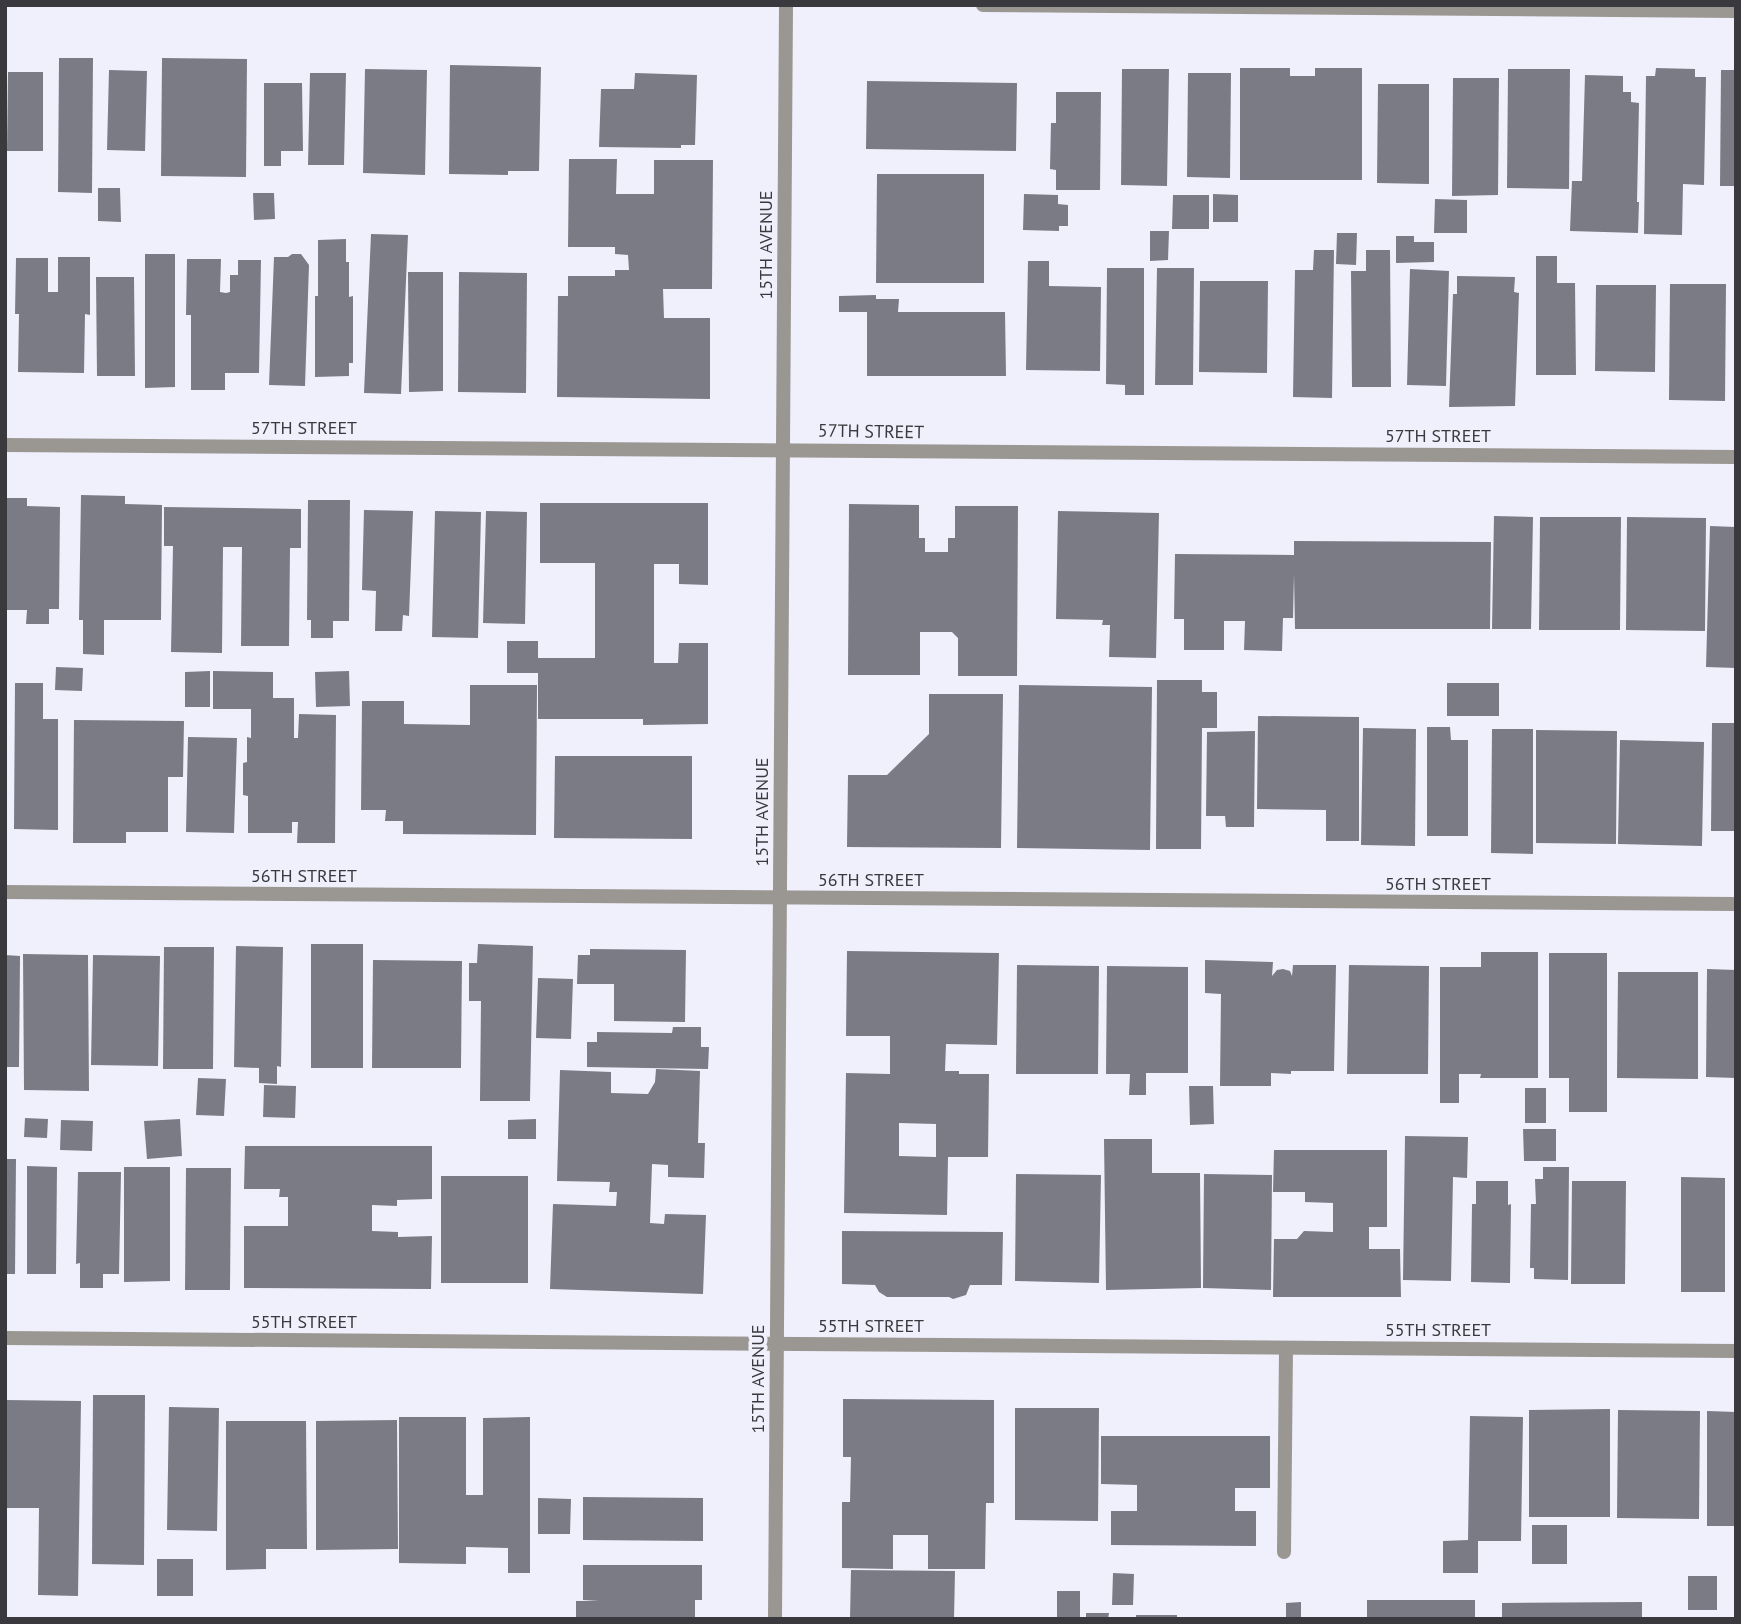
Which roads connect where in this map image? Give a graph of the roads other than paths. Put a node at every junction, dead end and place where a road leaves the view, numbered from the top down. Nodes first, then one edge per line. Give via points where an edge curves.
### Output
1 (786, 5) edge
2 (983, 5) edge
3 (1736, 11) edge
4 (5, 445) edge
5 (783, 449) junction
6 (1736, 457) edge
7 (5, 892) edge
8 (780, 897) junction
9 (1736, 904) edge
10 (5, 1338) edge
11 (777, 1343) junction
12 (1286, 1348) junction
13 (1736, 1351) edge
14 (1284, 1552) dead end
15 (775, 1619) edge

1 - 5 street, 15TH AVENUE
2 - 3 street
4 - 5 street, 57TH STREET
5 - 6 street, 57TH STREET
5 - 8 street, 15TH AVENUE
7 - 8 street, 56TH STREET
8 - 9 street, 56TH STREET
8 - 11 street, 15TH AVENUE
10 - 11 street, 55TH STREET
11 - 12 street, 55TH STREET
11 - 15 street, 15TH AVENUE
12 - 13 street, 55TH STREET
12 - 14 street

